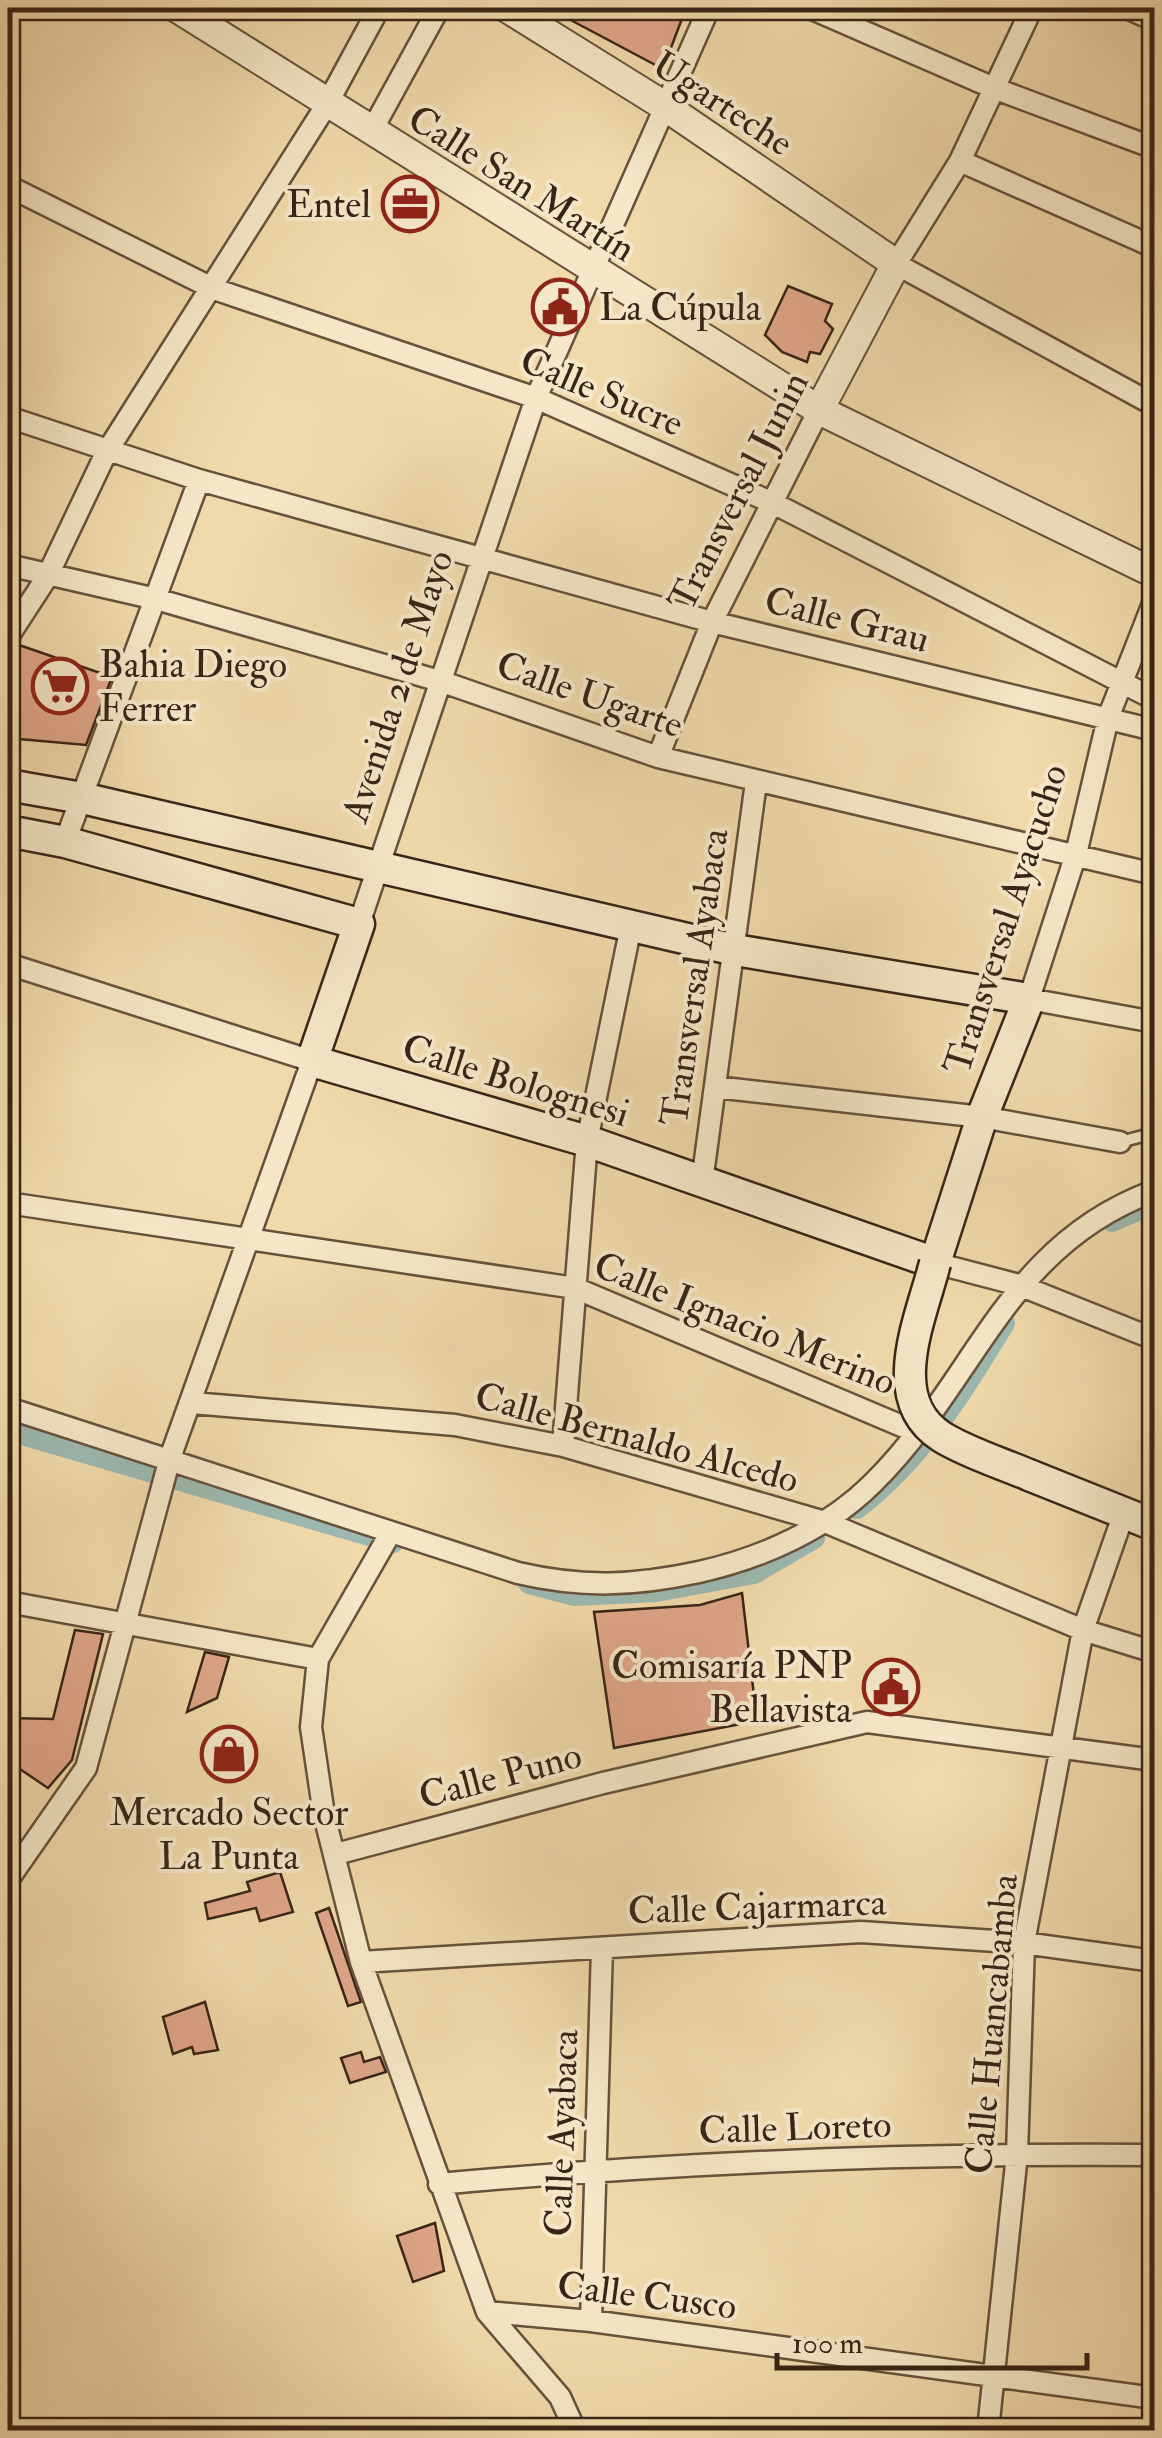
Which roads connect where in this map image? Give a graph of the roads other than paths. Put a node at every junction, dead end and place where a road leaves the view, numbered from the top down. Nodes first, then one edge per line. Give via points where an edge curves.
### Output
1 (177, 8) edge
2 (379, 8) edge
3 (439, 8) edge
4 (507, 8) edge
5 (709, 8) edge
6 (810, 8) edge
7 (1032, 8) edge
8 (1127, 8) edge
9 (1154, 20) edge
10 (996, 88) junction
11 (327, 104) junction
12 (663, 105) junction
13 (371, 132) junction
14 (1154, 148) edge
15 (960, 161) junction
16 (8, 186) edge
17 (1154, 247) edge
18 (896, 264) junction
19 (593, 272) junction
20 (214, 289) junction
21 (536, 398) junction
22 (1154, 405) edge
23 (819, 410) junction
24 (8, 417) edge
25 (106, 453) junction
26 (200, 480) junction
27 (772, 502) junction
28 (482, 556) junction
29 (8, 565) edge
30 (1154, 573) edge
31 (47, 577) junction
32 (156, 599) junction
33 (1154, 600) edge
34 (712, 622) junction
35 (8, 637) edge
36 (1125, 681) junction
37 (443, 682) junction
38 (1154, 699) edge
39 (1108, 718) junction
40 (1154, 730) edge
41 (658, 757) junction
42 (756, 782) junction
43 (8, 785) edge
44 (82, 798) junction
45 (8, 831) edge
46 (65, 842) junction
47 (1076, 854) junction
48 (378, 868) junction
49 (1154, 874) edge
50 (360, 924) junction
51 (631, 926) junction
52 (734, 950) junction
53 (8, 964) edge
54 (1029, 999) junction
55 (1154, 1022) edge
56 (312, 1061) junction
57 (715, 1087) junction
58 (982, 1118) junction
59 (1154, 1133) edge
60 (587, 1140) junction
61 (1120, 1142) joint
62 (702, 1182) junction
63 (1154, 1192) edge
64 (8, 1203) edge
65 (248, 1242) junction
66 (936, 1262) junction
67 (1009, 1282) junction
68 (575, 1288) junction
69 (1154, 1339) edge
70 (192, 1403) junction
71 (8, 1408) edge
72 (916, 1432) junction
73 (563, 1446) junction
74 (170, 1461) junction
75 (1124, 1513) junction
76 (826, 1522) junction
77 (1154, 1525) edge
78 (391, 1532) junction
79 (8, 1602) edge
80 (126, 1622) junction
81 (1083, 1630) junction
82 (1154, 1652) edge
83 (318, 1658) junction
84 (1058, 1747) junction
85 (1154, 1760) edge
86 (336, 1854) junction
87 (8, 1880) edge
88 (1024, 1943) junction
89 (602, 1948) junction
90 (1154, 1961) edge
91 (362, 1962) junction
92 (1016, 2154) junction
93 (1154, 2156) edge
94 (594, 2170) junction
95 (439, 2184) junction
96 (487, 2312) junction
97 (590, 2321) junction
98 (994, 2376) junction
99 (1154, 2398) edge
100 (575, 2430) edge
101 (988, 2430) edge

1 - 11 street, Calle San Martín
2 - 11 street
3 - 13 street
4 - 12 street, Ugarteche
5 - 12 street, Avenida 2 de Mayo
6 - 10 street
7 - 10 street
8 - 9 street
10 - 14 street
10 - 15 street
11 - 13 street, Calle San Martín
11 - 20 street
12 - 18 street, Ugarteche
12 - 19 street, Avenida 2 de Mayo
13 - 19 street, Calle San Martín
15 - 17 street
15 - 18 street
16 - 20 street, Calle Sucre
18 - 22 street
18 - 23 street, Transversal Junin
19 - 21 street, Avenida 2 de Mayo
19 - 23 street, Calle San Martín
20 - 21 street, Calle Sucre
20 - 25 street
21 - 27 street, Calle Sucre
21 - 28 street, Avenida 2 de Mayo
23 - 27 street, Transversal Junin
23 - 30 street, Calle San Martín
24 - 25 street, Calle Grau
25 - 26 street, Calle Grau
25 - 31 street
26 - 28 street, Calle Grau
26 - 32 street
27 - 34 street, Transversal Junin
27 - 36 street, Calle Sucre
28 - 34 street, Calle Grau
28 - 37 street, Avenida 2 de Mayo
29 - 31 street, Calle Ugarte
31 - 32 street, Calle Ugarte
31 - 35 street
32 - 37 street, Calle Ugarte
32 - 44 street
33 - 36 street, Transversal Ayacucho
34 - 39 street, Calle Grau
34 - 41 street, Transversal Junin
36 - 38 street, Calle Sucre
36 - 39 street, Transversal Ayacucho
37 - 41 street, Calle Ugarte
37 - 48 street, Avenida 2 de Mayo
39 - 40 street, Calle Grau
39 - 47 street, Transversal Ayacucho
41 - 42 street, Calle Ugarte
42 - 47 street, Calle Ugarte
42 - 52 street, Transversal Ayabaca
43 - 44 main road
44 - 46 street
44 - 48 main road
45 - 46 main road
46 - 50 main road
47 - 49 street, Calle Ugarte
47 - 54 street, Transversal Ayacucho
48 - 50 street, Avenida 2 de Mayo
48 - 51 main road
50 - 56 main road, Avenida 2 de Mayo
51 - 52 main road
51 - 60 street
52 - 54 main road
52 - 57 street, Transversal Ayabaca
53 - 56 street, Calle Bolognesi
54 - 55 street
54 - 58 main road, Transversal Ayacucho
56 - 60 main road, Calle Bolognesi
56 - 65 street, Avenida 2 de Mayo
57 - 58 street
57 - 62 street, Transversal Ayabaca
58 - 61 street
58 - 66 main road, Transversal Ayacucho
59 - 61 lane
60 - 62 main road, Calle Bolognesi
60 - 68 street
62 - 66 main road, Calle Bolognesi
63 - 67 street via 1092,1219
64 - 65 street, Calle Ignacio Merino
65 - 68 street, Calle Ignacio Merino
65 - 70 street, Avenida 2 de Mayo
66 - 67 street, Calle Bolognesi
66 - 75 main road, Transversal Ayacucho, bridge via 910,1359 910,1394 920,1416 941,1436
67 - 69 street, Calle Bolognesi
67 - 72 street
68 - 72 street, Calle Ignacio Merino
68 - 73 street
70 - 73 street, Calle Bernaldo Alcedo via 455,1424
70 - 74 street, Avenida 2 de Mayo
71 - 74 street
72 - 76 street via 874,1482
73 - 76 street, Calle Bernaldo Alcedo
74 - 78 street
74 - 80 street, Avenida 2 de Mayo
75 - 77 main road, Transversal Ayacucho
75 - 81 street, Calle Huancabamba
76 - 78 street via 738,1563 663,1580 572,1586
76 - 81 street, Calle Bernaldo Alcedo
78 - 83 street
79 - 80 street
80 - 83 street
80 - 87 street, Avenida 2 de Mayo via 86,1768
81 - 82 street, Calle Bernaldo Alcedo
81 - 84 street, Calle Huancabamba
83 - 86 street via 311,1727
84 - 85 street, Calle Puno
84 - 86 street, Calle Puno via 867,1722
84 - 88 street, Calle Huancabamba
86 - 91 street
88 - 89 street, Calle Cajarmarca via 861,1932
88 - 90 street, Calle Cajarmarca
88 - 92 street, Calle Huancabamba
89 - 91 street, Calle Cajarmarca
89 - 94 street, Calle Ayabaca
91 - 95 street
92 - 93 street, Calle Loreto
92 - 94 street, Calle Loreto
92 - 98 street, Calle Huancabamba
94 - 95 street, Calle Loreto
94 - 97 street, Calle Ayabaca
95 - 96 street
96 - 97 street, Calle Cusco
96 - 100 street via 560,2398
97 - 98 street, Calle Cusco
98 - 99 street, Calle Cusco
98 - 101 street, Calle Huancabamba

